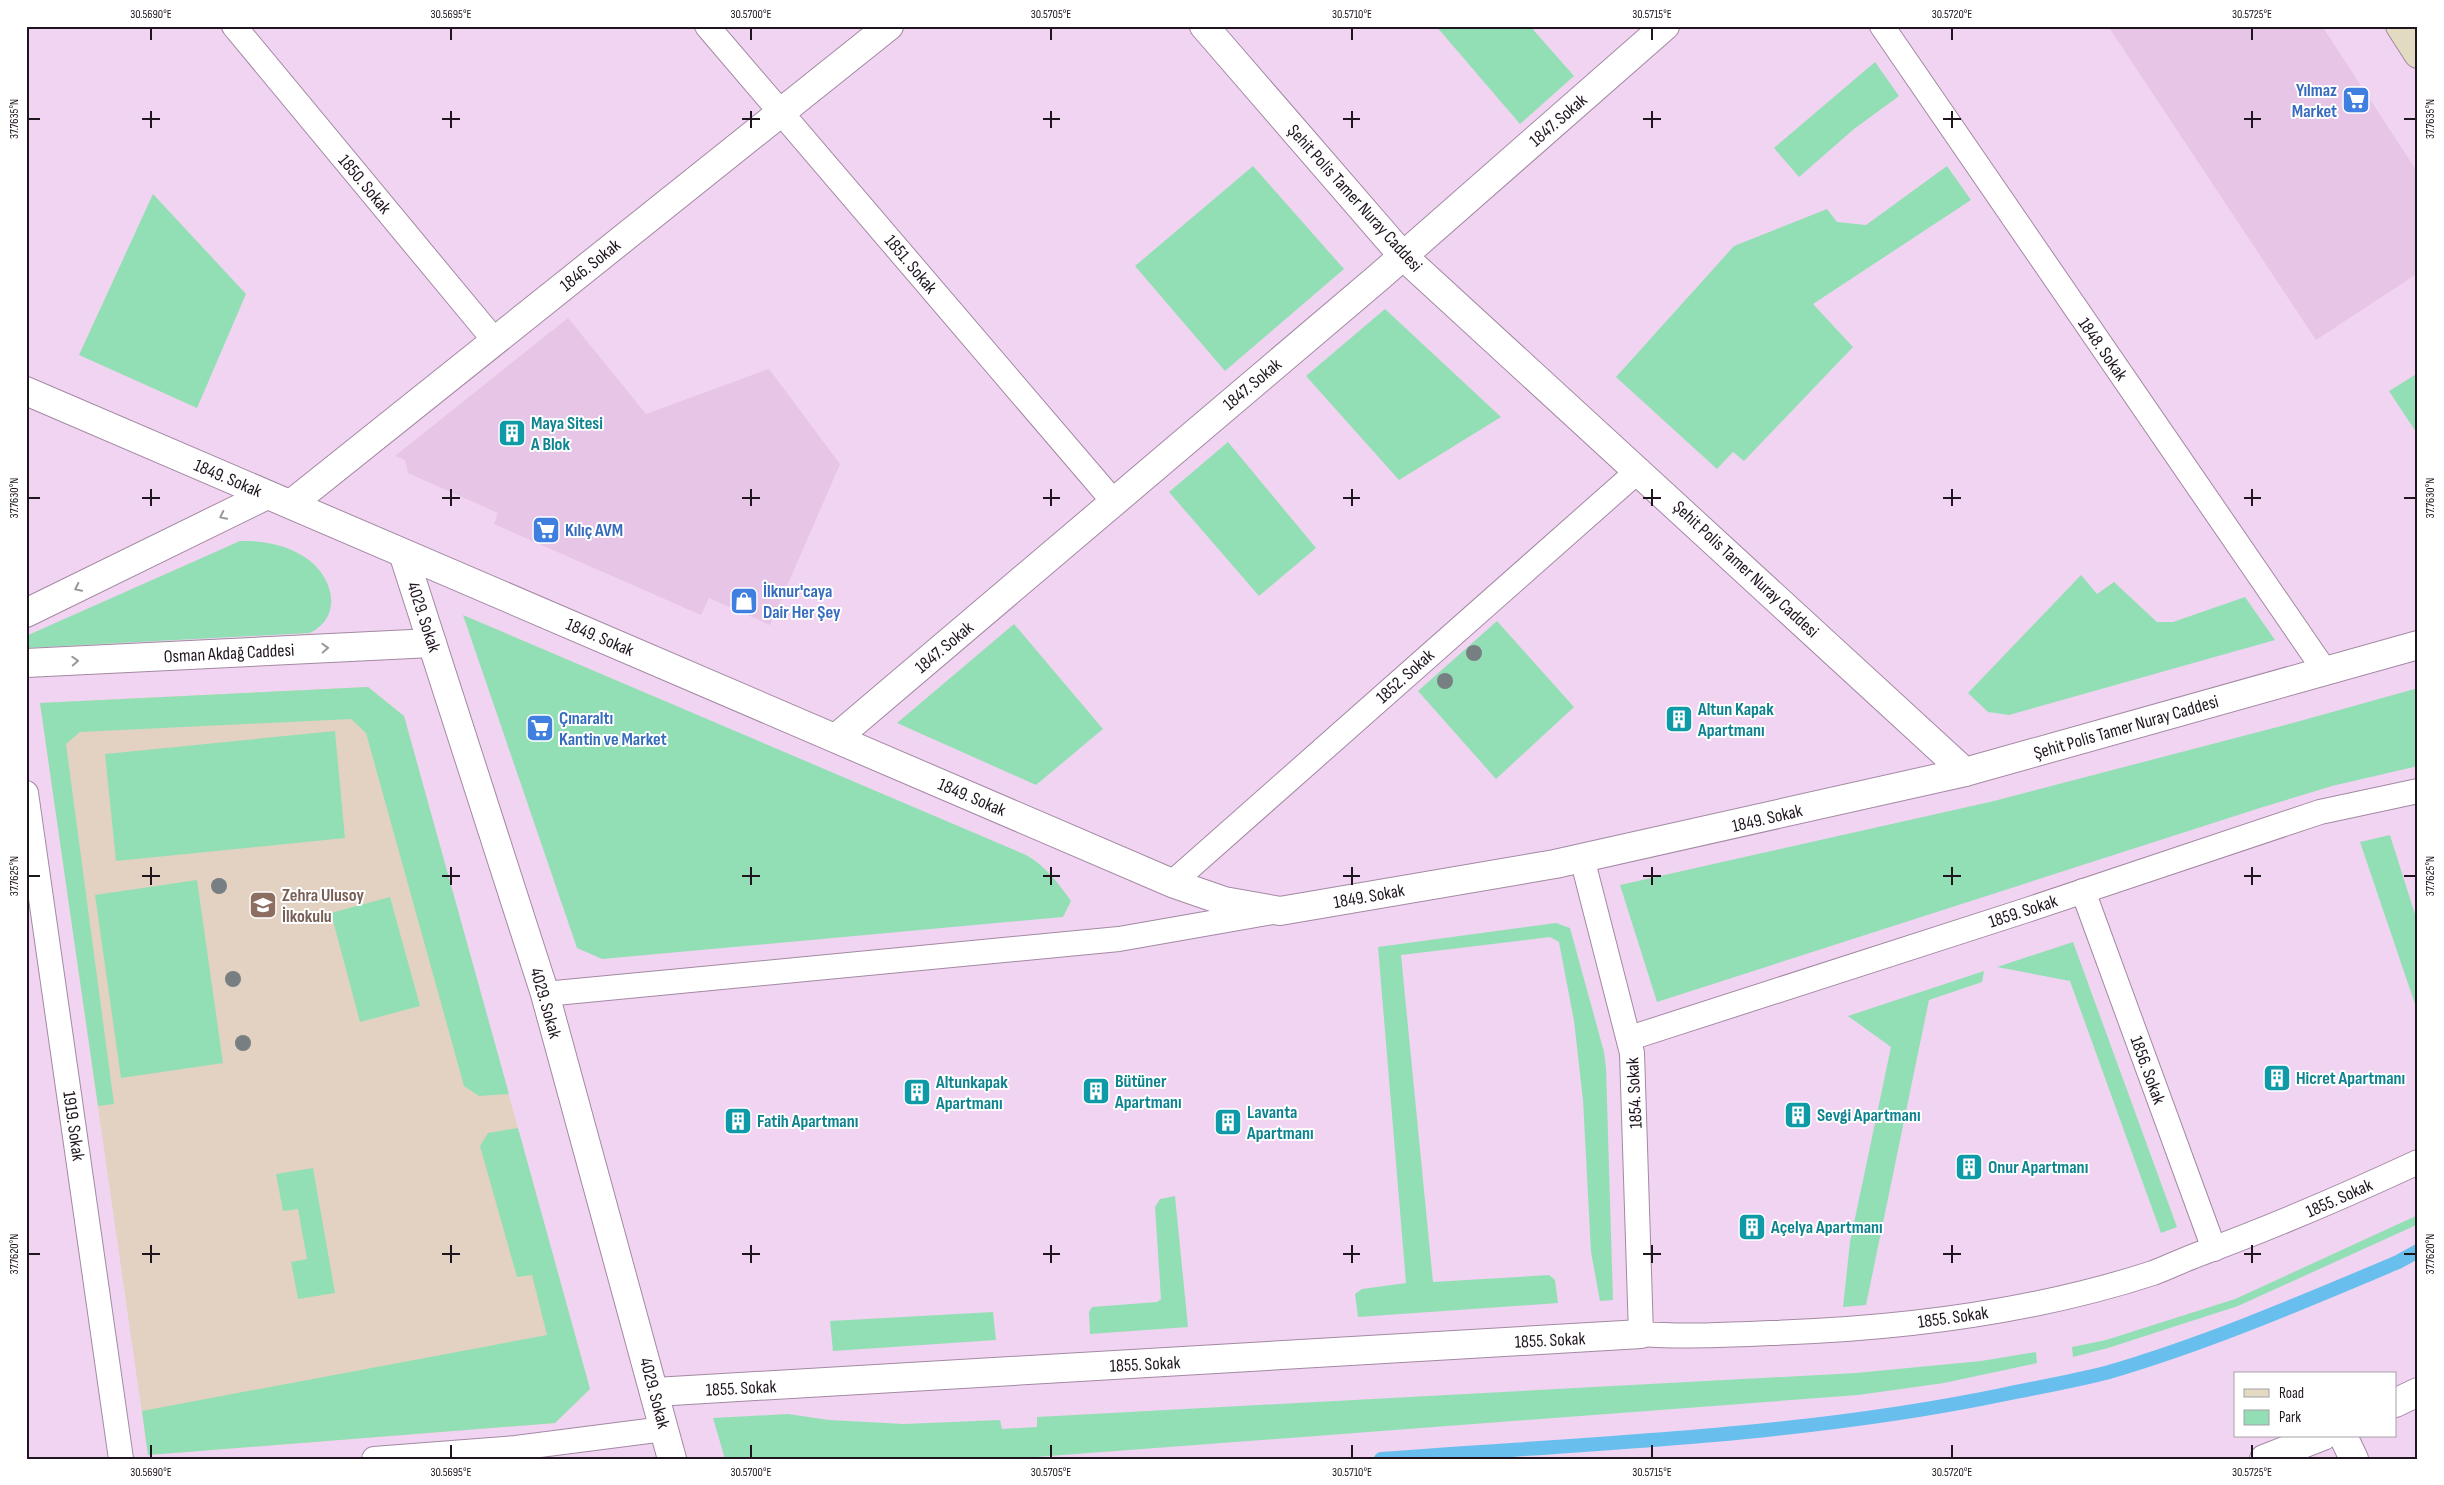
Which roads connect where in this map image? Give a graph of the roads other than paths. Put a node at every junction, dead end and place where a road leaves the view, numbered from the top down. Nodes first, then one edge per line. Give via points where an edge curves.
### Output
1 (234, 26) edge
2 (708, 26) edge
3 (889, 26) edge
4 (1204, 26) edge
5 (1664, 26) edge
6 (1882, 26) edge
7 (2400, 26) edge
8 (2418, 54) edge
9 (781, 113) junction
10 (1403, 256) junction
11 (495, 341) junction
12 (26, 391) edge
13 (1639, 470) junction
14 (279, 500) junction
15 (1114, 502) junction
16 (403, 553) junction
17 (26, 613) edge
18 (432, 643) junction
19 (2418, 645) edge
20 (26, 663) edge
21 (2325, 671) junction
22 (836, 738) junction
23 (1965, 772) junction
24 (2418, 791) edge
25 (26, 793) edge
26 (1582, 858) junction
27 (1172, 883) junction
28 (2083, 891) junction
29 (1280, 910) junction
30 (545, 994) junction
31 (1630, 1038) junction
32 (2418, 1162) edge
33 (2214, 1249) junction
34 (1641, 1334) junction
35 (654, 1392) junction
36 (2418, 1392) edge
37 (2396, 1403) edge
38 (664, 1429) junction
39 (2319, 1438) edge
40 (2343, 1438) edge
41 (121, 1459) edge
42 (374, 1459) edge
43 (672, 1459) edge
44 (2264, 1459) edge
45 (2354, 1459) edge

1 - 11 lane, 1850. Sokak
2 - 9 lane, 1851. Sokak
3 - 9 street, 1846. Sokak
4 - 10 street, Şehit Polis Tamer Nuray Caddesi
5 - 10 street, 1847. Sokak
6 - 21 lane, 1848. Sokak
7 - 8 main road
9 - 11 street, 1846. Sokak
9 - 15 lane, 1851. Sokak
10 - 13 street, Şehit Polis Tamer Nuray Caddesi
10 - 15 street, 1847. Sokak
11 - 14 street, 1846. Sokak
12 - 14 street, 1849. Sokak
13 - 23 street, Şehit Polis Tamer Nuray Caddesi
13 - 27 lane, 1852. Sokak
14 - 16 street, 1849. Sokak
14 -> 17 street
15 - 22 street, 1847. Sokak
16 - 18 street, 4029. Sokak
16 - 22 street, 1849. Sokak
20 -> 18 street, Osman Akdağ Caddesi
18 - 30 street, 4029. Sokak
19 - 21 street, Şehit Polis Tamer Nuray Caddesi
21 - 23 street, Şehit Polis Tamer Nuray Caddesi
22 - 27 street, 1849. Sokak
23 - 26 street, 1849. Sokak
24 - 28 lane, 1859. Sokak via 2320,812
25 - 41 lane, 1919. Sokak
26 - 29 street, 1849. Sokak
26 - 31 lane, 1854. Sokak
27 - 29 street, 1849. Sokak via 1224,901
28 - 31 lane, 1859. Sokak
28 - 33 lane, 1856. Sokak
29 - 30 lane via 1119,938
30 - 35 street, 4029. Sokak
31 - 34 lane, 1854. Sokak via 1634,1072
32 - 33 lane, 1855. Sokak via 2333,1202
33 - 34 lane, 1855. Sokak via 2098,1289 1957,1318 1808,1332
34 - 35 street, 1855. Sokak
35 - 38 street, 4029. Sokak
36 - 37 street
38 - 42 lane via 516,1448
38 - 43 street, 4029. Sokak
39 - 44 street
40 - 45 street

